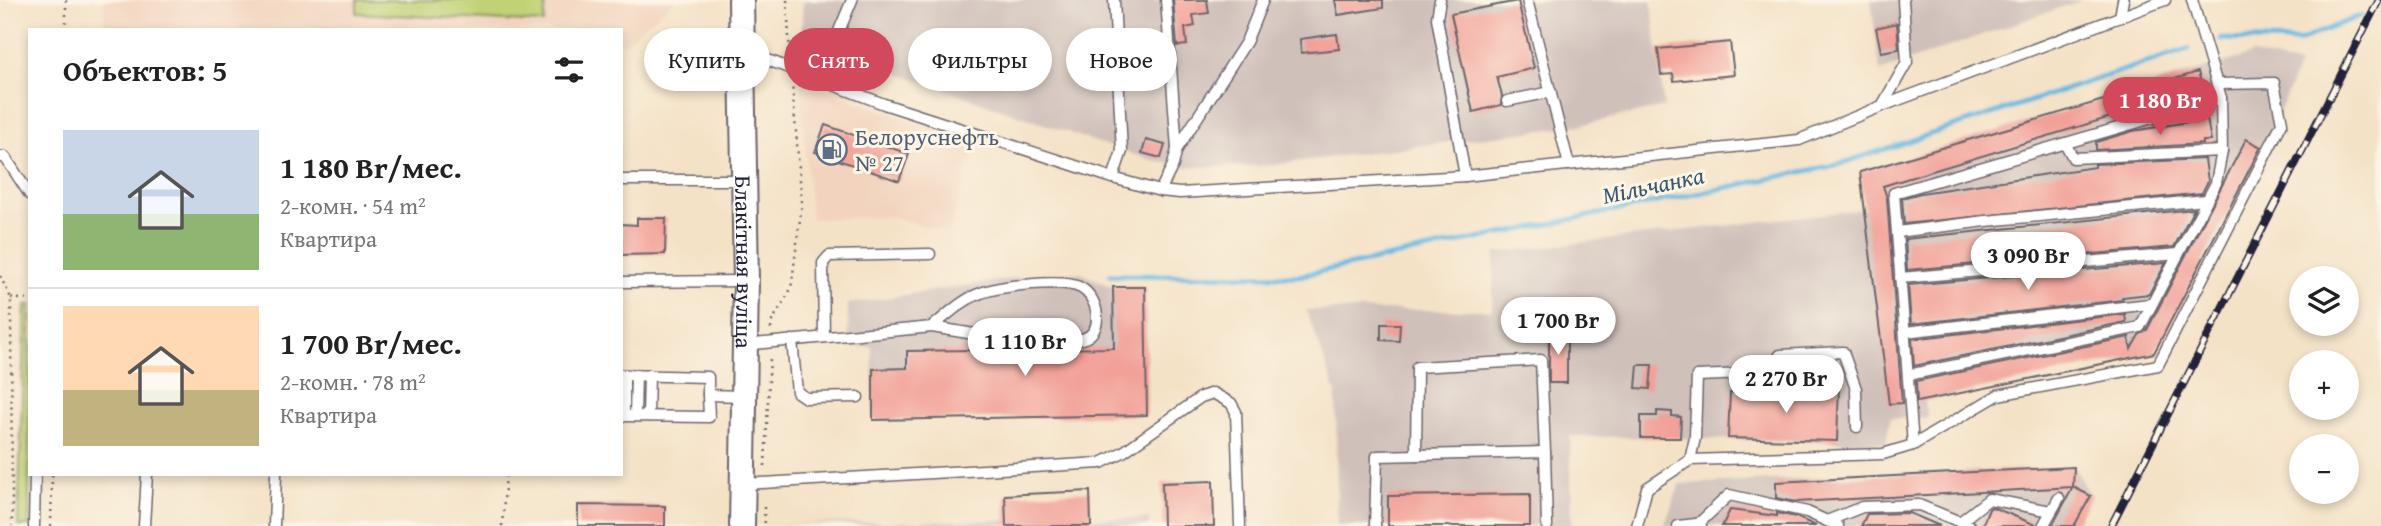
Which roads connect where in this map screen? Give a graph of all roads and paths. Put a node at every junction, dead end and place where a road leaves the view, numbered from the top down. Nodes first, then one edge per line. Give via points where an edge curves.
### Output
1 (66, 0) edge
2 (741, 0) edge
3 (787, 0) edge
4 (852, 0) edge
5 (1114, 0) edge
6 (1166, 0) edge
7 (1263, 0) edge
8 (1440, 0) edge
9 (1527, 0) edge
10 (1903, 0) edge
11 (2123, 0) edge
12 (2165, 0) edge
13 (2192, 0) edge
14 (2120, 17) junction
15 (66, 28) edge
16 (743, 28) edge
17 (788, 28) edge
18 (840, 28) edge
19 (2218, 84) junction
20 (744, 91) edge
21 (792, 91) edge
22 (850, 91) edge
23 (1550, 92) junction
24 (2221, 98) junction
25 (1507, 102) dead end
26 (1882, 106) junction
27 (2065, 143) junction
28 (1177, 149) junction
29 (2222, 151) junction
30 (0, 157) edge
31 (1569, 165) junction
32 (1465, 176) junction
33 (1113, 178) junction
34 (623, 180) edge
35 (745, 180) junction
36 (1160, 191) junction
37 (28, 192) edge
38 (2206, 200) junction
39 (1897, 232) junction
40 (930, 254) dead end
41 (2178, 254) junction
42 (0, 276) edge
43 (1900, 278) junction
44 (746, 281) junction
45 (623, 282) edge
46 (11, 298) junction
47 (28, 300) edge
48 (2150, 304) junction
49 (932, 327) junction
50 (1905, 332) junction
51 (824, 337) junction
52 (792, 340) junction
53 (770, 342) junction
54 (744, 345) junction
55 (623, 375) edge
56 (636, 375) junction
57 (649, 375) junction
58 (1908, 376) junction
59 (708, 396) junction
60 (744, 396) junction
61 (858, 397) dead end
62 (623, 416) edge
63 (635, 416) junction
64 (648, 416) junction
65 (1857, 427) dead end
66 (1913, 445) junction
67 (1545, 452) junction
68 (1416, 455) junction
69 (1690, 460) junction
70 (34, 476) edge
71 (52, 476) edge
72 (147, 476) edge
73 (276, 476) edge
74 (506, 476) edge
75 (754, 484) junction
76 (2059, 498) dead end
77 (2051, 512) junction
78 (1826, 521) junction
79 (1965, 524) edge
80 (1698, 525) edge
81 (12, 526) edge
82 (34, 526) edge
83 (51, 526) edge
84 (144, 526) edge
85 (274, 526) edge
86 (502, 526) edge
87 (742, 526) edge
88 (765, 526) edge
89 (1240, 526) edge
90 (1375, 526) edge
91 (1547, 526) edge
92 (1637, 526) edge
93 (1678, 526) edge
94 (1838, 526) edge
95 (2043, 526) edge

1 - 15 path
2 - 16 street, Блакітная вуліца
3 - 17 path
4 - 18 lane
5 - 33 lane via 1122,151
6 - 28 lane
7 - 28 lane via 1246,42
8 - 32 lane via 1437,18
9 - 23 lane
10 - 26 lane via 1907,62
11 - 14 lane
12 - 14 lane
13 - 19 lane
14 - 26 lane
19 - 24 lane
19 - 66 lane via 2274,83 2282,123 2158,365 1998,395
20 - 35 street, Блакітная вуліца
21 - 53 path via 802,204 791,289 771,323
22 - 33 lane
23 - 25 lane
23 - 31 lane
24 - 27 lane
24 - 29 lane
26 - 31 lane via 1799,140
27 - 29 lane via 2074,158
27 - 39 lane via 1894,193
28 - 36 lane
29 - 38 lane via 2216,183
30 - 37 lane via 5,157
31 - 32 lane
32 - 36 lane
33 - 36 lane
34 - 35 lane
35 - 44 street, Блакітная вуліца
38 - 39 lane
38 - 41 lane
39 - 43 lane
40 - 51 lane via 829,256 823,263
41 - 43 lane
41 - 48 lane
42 - 46 path
43 - 50 lane
44 - 45 lane
44 - 54 street, Блакітная вуліца
46 - 47 path
46 - 81 path
48 - 50 lane
48 - 58 lane via 2140,327
49 - 49 lane via 981,292 1054,282 1082,288 1097,309 1095,331 1082,339 992,337
49 - 51 lane
50 - 58 lane
51 - 52 lane
52 - 53 lane
52 - 61 lane via 800,396
53 - 54 lane
53 - 75 path
54 - 60 street, Блакітная вуліца
55 - 56 lane
56 - 57 lane
56 - 63 lane
57 - 59 lane via 708,377
57 - 64 lane
58 - 66 lane
59 - 60 lane
59 - 64 lane via 709,417
60 - 75 street, Блакітная вуліца
62 - 63 lane
63 - 64 lane
65 - 69 lane via 1856,389 1843,352 1780,355 1769,373 1697,376
66 - 69 lane via 1883,454
67 - 68 lane
67 - 68 lane via 1541,360 1418,367
67 - 91 lane
68 - 90 lane via 1377,456
69 - 92 lane via 1647,488
70 - 82 lane
71 - 83 path
72 - 84 lane
73 - 85 lane
74 - 86 path
75 - 87 street, Блакітная вуліца
75 - 88 path
75 - 89 lane via 1101,463 1213,393 1231,403 1236,412
76 - 77 lane
77 - 79 lane via 1989,499
77 - 95 lane
78 - 79 lane via 1862,507 1919,505
78 - 80 lane via 1729,495
78 - 94 lane
80 - 93 lane

